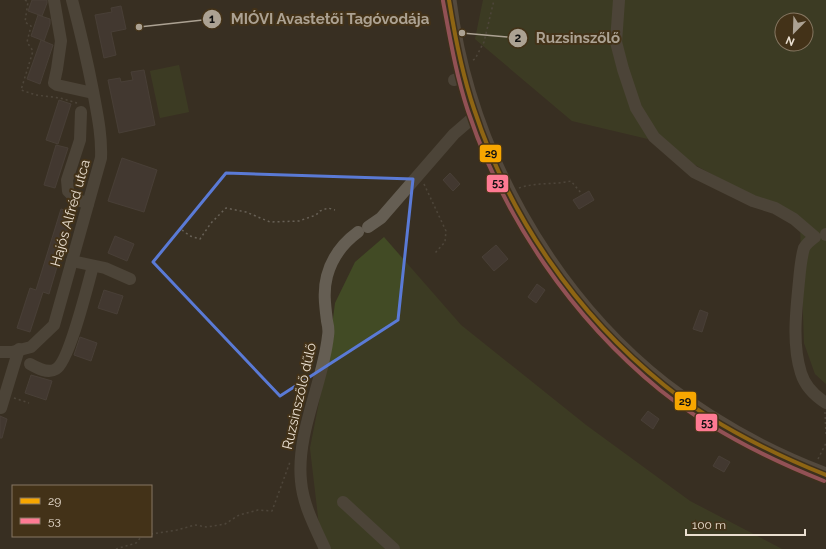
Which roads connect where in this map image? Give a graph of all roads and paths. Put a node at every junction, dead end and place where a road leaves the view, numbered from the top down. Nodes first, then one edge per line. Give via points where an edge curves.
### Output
1 (25, 0) edge
2 (54, 0) edge
3 (72, 0) edge
4 (449, 0) edge
5 (494, 0) edge
6 (619, 0) edge
7 (460, 75) junction
8 (93, 93) junction
9 (73, 102) dead end
10 (81, 112) dead end
11 (476, 115) junction
12 (420, 173) junction
13 (508, 193) junction
14 (581, 193) dead end
15 (88, 204) junction
16 (335, 210) dead end
17 (182, 230) dead end
18 (823, 235) edge
19 (435, 253) dead end
20 (72, 261) junction
21 (93, 266) junction
22 (130, 279) dead end
23 (19, 349) junction
24 (0, 352) edge
25 (30, 364) dead end
26 (12, 397) dead end
27 (29, 403) dead end
28 (825, 407) edge
29 (1, 408) edge
30 (826, 437) edge
31 (826, 443) edge
32 (290, 462) dead end
33 (819, 473) edge
34 (343, 502) dead end
35 (152, 534) edge
36 (141, 537) edge
37 (393, 548) edge
38 (116, 549) edge
39 (325, 549) edge

1 - 9 path via 28,2 25,22 31,26 27,42 33,51 21,90
2 - 8 street via 60,42 54,83
3 - 8 street, Hajós Alfréd utca
4 - 7 main road
5 - 7 path via 484,42 475,59
6 - 18 street via 616,42 636,108 654,138 694,172 753,201 775,208
7 - 11 main road
8 - 15 street, Hajós Alfréd utca via 102,142 101,158
10 - 15 street via 80,140 67,180 68,191 76,199
11 - 12 street, Ruzsinszőlő dűlő via 454,134
11 - 13 main road
12 - 19 path via 446,231 445,242
12 - 39 street, Ruzsinszőlő dűlő via 381,218 350,238 336,255 327,275 324,293 329,334 324,363 303,437 300,462 301,482 308,513
13 - 14 path via 524,186 571,181
13 - 33 main road via 538,243 579,300 638,362 665,385 733,431 773,453
15 - 20 street, Hajós Alfréd utca
16 - 17 path via 328,208 300,221 270,222 246,212 226,208 200,239
18 - 28 street via 805,246 795,332 801,374 807,386
20 - 21 street
20 - 23 street, Hajós Alfréd utca via 54,326 31,347
21 - 22 street via 105,268
21 - 25 street via 60,366 48,371
23 - 24 street, Hajós Alfréd utca
23 - 29 street
26 - 27 path
28 - 30 path
31 - 33 path
32 - 35 path via 272,511 258,510 240,515 225,524 207,527 195,525
34 - 37 street
36 - 38 path via 136,543

